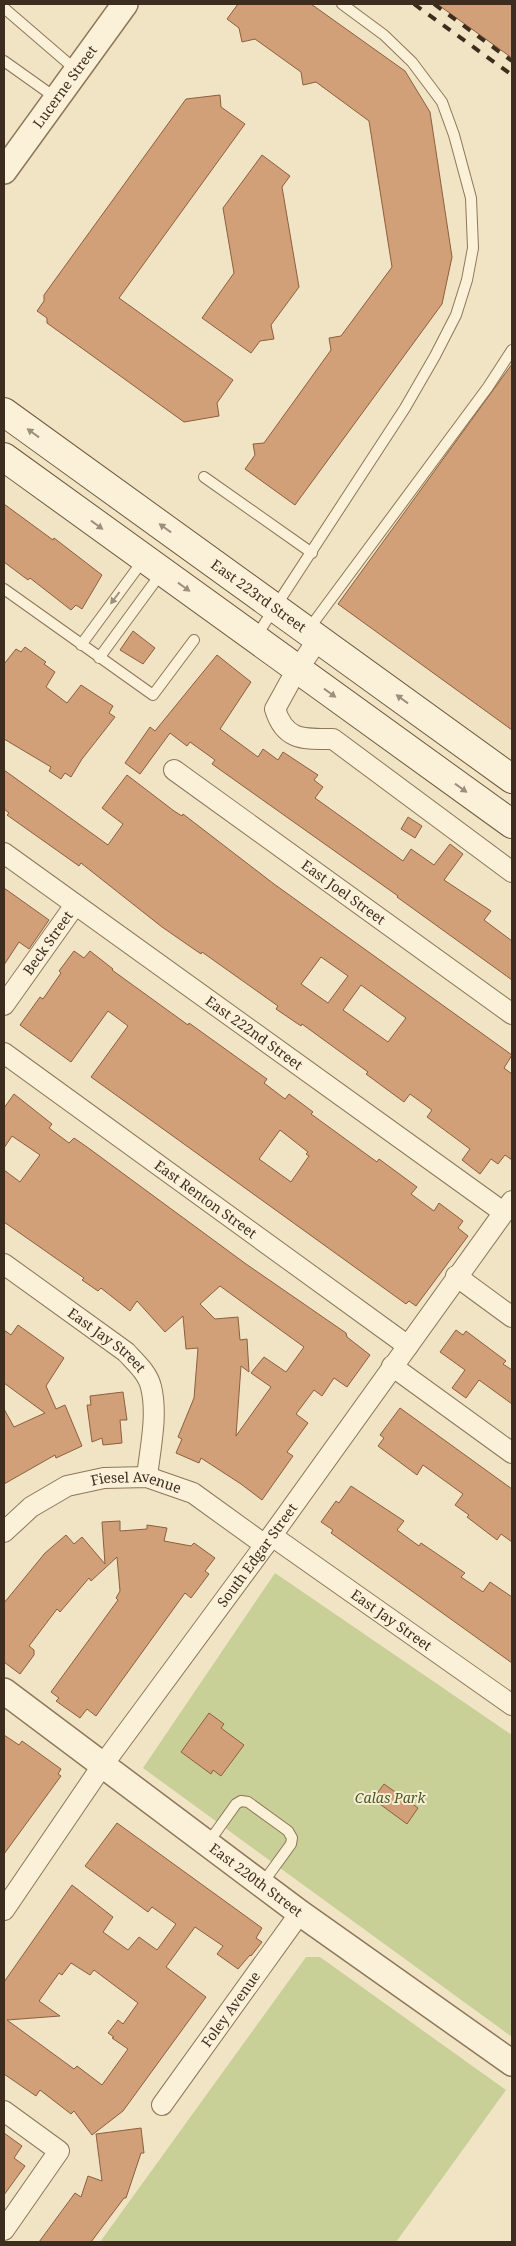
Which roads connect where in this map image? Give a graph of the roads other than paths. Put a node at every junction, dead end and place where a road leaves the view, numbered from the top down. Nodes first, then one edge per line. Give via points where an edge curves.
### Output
1 (125, 4) edge
2 (342, 4) edge
3 (4, 8) edge
4 (4, 61) edge
5 (76, 70) junction
6 (56, 98) junction
7 (4, 171) edge
8 (512, 350) edge
9 (4, 412) edge
10 (4, 457) edge
11 (204, 477) dead end
12 (312, 554) junction
13 (153, 565) junction
14 (4, 589) edge
15 (275, 608) junction
16 (312, 635) junction
17 (255, 638) junction
18 (194, 640) dead end
19 (81, 645) junction
20 (99, 658) junction
21 (298, 669) junction
22 (174, 770) dead end
23 (512, 779) edge
24 (512, 824) edge
25 (4, 853) edge
26 (512, 872) edge
27 (75, 906) junction
28 (4, 1005) edge
29 (512, 1014) edge
30 (4, 1053) edge
31 (508, 1206) edge
32 (4, 1264) edge
33 (456, 1276) junction
34 (512, 1317) edge
35 (408, 1346) junction
36 (392, 1366) junction
37 (512, 1453) edge
38 (147, 1477) junction
39 (4, 1532) edge
40 (268, 1540) junction
41 (4, 1691) edge
42 (512, 1705) edge
43 (102, 1766) junction
44 (207, 1844) junction
45 (262, 1884) junction
46 (4, 1910) edge
47 (300, 1913) junction
48 (512, 2063) edge
49 (162, 2105) dead end
50 (4, 2111) edge
51 (4, 2230) edge

1 - 5 street, Lucerne Street
2 - 12 lane via 384,35 412,62 442,102 471,198 473,248 456,315 435,356
3 - 5 lane
4 - 6 lane
5 - 6 street, Lucerne Street
6 - 7 street, Lucerne Street
8 - 16 lane
15 -> 9 main road, East 223rd Street
10 -> 13 main road
11 - 12 lane
12 - 15 lane
13 -> 17 main road
13 -> 19 lane
13 - 20 lane
14 - 19 lane
15 - 16 main road, East 223rd Street
15 - 17 lane
16 - 21 street
23 -> 16 main road, East 223rd Street
17 - 21 main road
18 - 20 lane via 152,695
19 - 20 lane
21 -> 24 main road
21 - 26 street via 275,709 279,724 291,734 305,739 332,739
22 - 29 street, East Joel Street
25 - 27 street, East 222nd Street
27 - 28 street, Beck Street
27 - 31 street, East 222nd Street
30 - 35 street, East Renton Street
31 - 33 street, South Edgar Street
32 - 38 street, East Jay Street via 126,1352 141,1369 151,1386 153,1404
33 - 34 street
33 - 35 street, South Edgar Street
35 - 36 street, South Edgar Street
36 - 37 street
36 - 40 street, South Edgar Street
38 - 39 street, Fiesel Avenue via 104,1478 67,1486 31,1507
38 - 40 street, Fiesel Avenue via 193,1493
40 - 42 street, East Jay Street
40 - 43 street, South Edgar Street
41 - 43 street, East 220th Street
43 - 44 street, East 220th Street
43 - 46 street, South Edgar Street
44 - 45 street, East 220th Street
44 - 45 lane via 236,1804 248,1802 292,1835 292,1841
45 - 47 street, East 220th Street
47 - 48 street, East 220th Street
47 - 49 street, Foley Avenue
50 - 51 street via 59,2151

